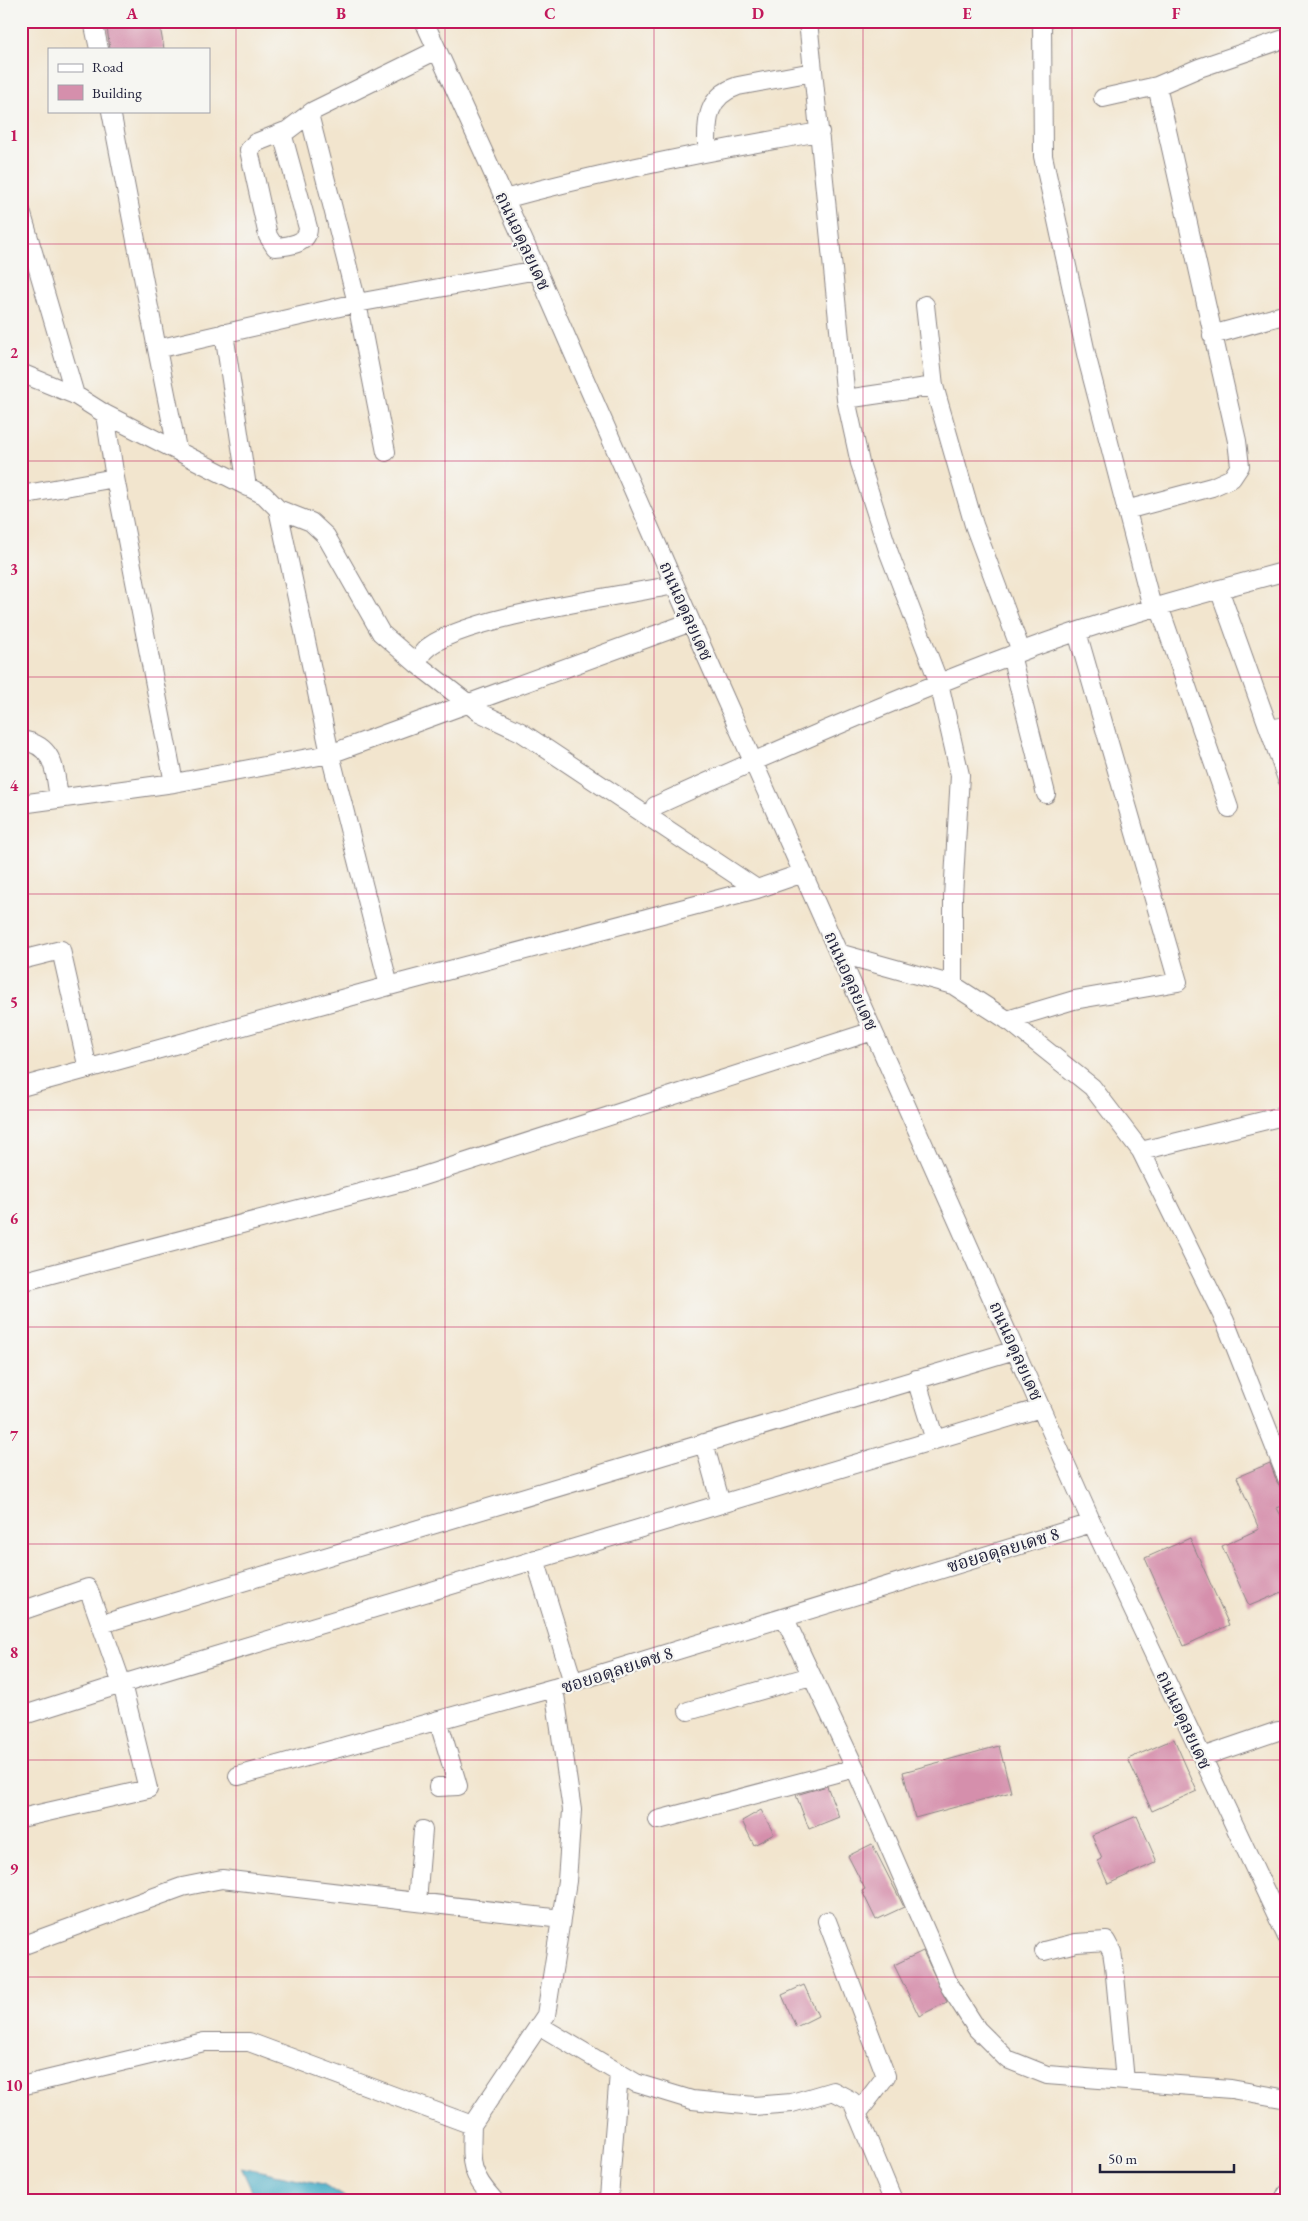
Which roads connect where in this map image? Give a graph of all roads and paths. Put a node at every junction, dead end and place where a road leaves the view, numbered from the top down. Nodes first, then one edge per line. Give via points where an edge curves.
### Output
1 (93, 21) edge
2 (424, 21) edge
3 (808, 21) edge
4 (1042, 21) edge
5 (1287, 38) edge
6 (99, 48) edge
7 (437, 50) junction
8 (813, 72) junction
9 (1157, 86) junction
10 (1103, 98) dead end
11 (111, 112) edge
12 (309, 114) junction
13 (820, 132) junction
14 (282, 133) junction
15 (707, 151) junction
16 (504, 199) junction
17 (21, 211) edge
18 (537, 270) junction
19 (357, 303) junction
20 (925, 305) dead end
21 (1287, 314) edge
22 (224, 333) junction
23 (1212, 335) junction
24 (157, 349) junction
25 (21, 374) edge
26 (934, 386) junction
27 (75, 394) junction
28 (846, 399) junction
29 (105, 414) junction
30 (176, 449) junction
31 (386, 452) dead end
32 (115, 478) junction
33 (247, 487) junction
34 (21, 496) edge
35 (278, 509) junction
36 (1126, 510) junction
37 (1287, 571) edge
38 (675, 586) junction
39 (1219, 589) junction
40 (1155, 606) junction
41 (691, 622) junction
42 (1077, 632) junction
43 (1016, 653) junction
44 (417, 664) junction
45 (939, 683) junction
46 (469, 705) junction
47 (1287, 726) edge
48 (1269, 729) junction
49 (21, 740) edge
50 (330, 754) junction
51 (753, 761) junction
52 (1287, 779) edge
53 (174, 783) junction
54 (1046, 794) dead end
55 (60, 799) junction
56 (21, 804) edge
57 (655, 806) dead end
58 (1229, 808) dead end
59 (803, 873) junction
60 (757, 889) junction
61 (838, 953) junction
62 (21, 960) edge
63 (953, 985) junction
64 (389, 986) junction
65 (1007, 1020) junction
66 (873, 1031) junction
67 (88, 1069) junction
68 (21, 1088) edge
69 (1287, 1116) edge
70 (1141, 1151) junction
71 (21, 1282) edge
72 (1015, 1350) junction
73 (916, 1379) junction
74 (1040, 1408) junction
75 (935, 1440) junction
76 (704, 1443) junction
77 (1287, 1478) edge
78 (721, 1504) junction
79 (1092, 1523) junction
80 (535, 1559) junction
81 (21, 1611) edge
82 (785, 1619) junction
83 (102, 1624) junction
84 (811, 1676) junction
85 (573, 1682) junction
86 (122, 1684) junction
87 (554, 1688) junction
88 (688, 1711) dead end
89 (21, 1716) edge
90 (438, 1720) junction
91 (1287, 1731) edge
92 (1202, 1757) junction
93 (855, 1768) junction
94 (238, 1776) dead end
95 (438, 1788) dead end
96 (21, 1818) edge
97 (658, 1820) dead end
98 (423, 1830) dead end
99 (417, 1902) junction
100 (561, 1919) junction
101 (826, 1921) dead end
102 (1287, 1937) edge
103 (21, 1946) edge
104 (1044, 1951) dead end
105 (540, 2026) junction
106 (619, 2073) junction
107 (1125, 2081) junction
108 (21, 2086) edge
109 (1287, 2099) edge
110 (857, 2114) junction
111 (472, 2125) junction
112 (1287, 2194) edge
113 (609, 2197) dead end
114 (494, 2200) edge
115 (893, 2200) edge
116 (1284, 2200) edge

1 - 6 street
2 - 7 street, ถนนอดุลยเดช
3 - 8 street
4 - 36 street via 1043,156 1087,358
5 - 9 street
7 - 12 street
7 - 16 street, ถนนอดุลยเดช
8 - 13 street
8 - 15 street via 738,86 718,96 707,124
9 - 10 street
9 - 23 street
11 - 24 street
12 - 14 street
12 - 19 street
13 - 15 street
13 - 28 street
14 - 14 street via 261,139 249,150 268,236 275,247 304,241 308,235
15 - 16 street
16 - 18 street, ถนนอดุลยเดช
17 - 27 street
18 - 19 street
18 - 38 street, ถนนอดุลยเดช
19 - 22 street
19 - 31 street
20 - 26 street
21 - 23 street
22 - 24 street
22 - 33 street
23 - 36 street via 1240,466 1232,478 1212,487
24 - 30 street
25 - 27 street
26 - 28 street
26 - 43 street via 974,525
27 - 29 street
28 - 45 street via 860,463 889,553
29 - 30 street
29 - 32 street
30 - 33 street
32 - 34 street
32 - 53 street
33 - 35 street via 264,495
35 - 44 street via 311,522 326,536 381,633
35 - 50 street
36 - 40 street
37 - 39 street
38 - 41 street, ถนนอดุลยเดช
38 - 44 street via 490,621 436,642 424,651
39 - 40 street
39 - 48 street
40 - 42 street
40 - 58 street
41 - 46 street
41 - 51 street, ถนนอดุลยเดช
42 - 43 street
42 - 65 street via 1178,982 1074,1000
43 - 45 street
43 - 54 street
44 - 46 street
45 - 51 street
45 - 63 street via 960,775 953,897
46 - 50 street
46 - 60 street via 522,732
47 - 48 street
48 - 52 street
49 - 55 street via 41,746 48,754
50 - 53 street
50 - 64 street
51 - 57 street
51 - 59 street, ถนนอดุลยเดช
53 - 55 street
55 - 56 street
59 - 60 street
59 - 61 street, ถนนอดุลยเดช
60 - 64 street
61 - 63 street
61 - 66 street, ถนนอดุลยเดช
62 - 67 street via 61,950
63 - 65 street
64 - 67 street
65 - 70 street via 1092,1087
66 - 71 street via 417,1178
66 - 72 street, ถนนอดุลยเดช
67 - 68 street
69 - 70 street
70 - 77 street via 1224,1321
72 - 73 street
72 - 74 street, ถนนอดุลยเดช
73 - 75 street
73 - 76 street
74 - 75 street
74 - 79 street, ถนนอดุลยเดช
75 - 78 street
76 - 78 street
76 - 83 street
78 - 80 street
79 - 82 street, ซอยอดุลยเดช 8
79 - 92 street, ถนนอดุลยเดช
80 - 85 street
80 - 86 street
81 - 83 street via 88,1588
82 - 84 street
82 - 85 street, ซอยอดุลยเดช 8
83 - 86 street
84 - 88 street
84 - 93 street
85 - 87 street, ซอยอดุลยเดช 8
86 - 89 street
86 - 96 street via 148,1789
87 - 90 street
87 - 100 street, ซอยอดุลยเดช 8 via 572,1810
90 - 94 street
90 - 95 street via 458,1786
91 - 92 street via 1278,1731
92 - 102 street, ถนนอดุลยเดช
93 - 97 street
93 - 107 street via 950,1987 977,2029 1008,2059 1047,2075
98 - 99 street
99 - 100 street
99 - 103 street via 222,1879 182,1887
100 - 105 street, ซอยอดุลยเดช 8 via 546,2015
101 - 110 street via 886,2076
104 - 107 street via 1088,1941 1106,1941 1110,1946
105 - 106 street
105 - 111 street, ซอยอดุลยเดช 8
106 - 110 street via 636,2083 692,2100 754,2106 792,2103 833,2091 852,2101
106 - 113 street
107 - 109 street via 1231,2089
108 - 111 street via 204,2042 249,2042
110 - 115 street
111 - 114 street via 474,2174
112 - 116 street

